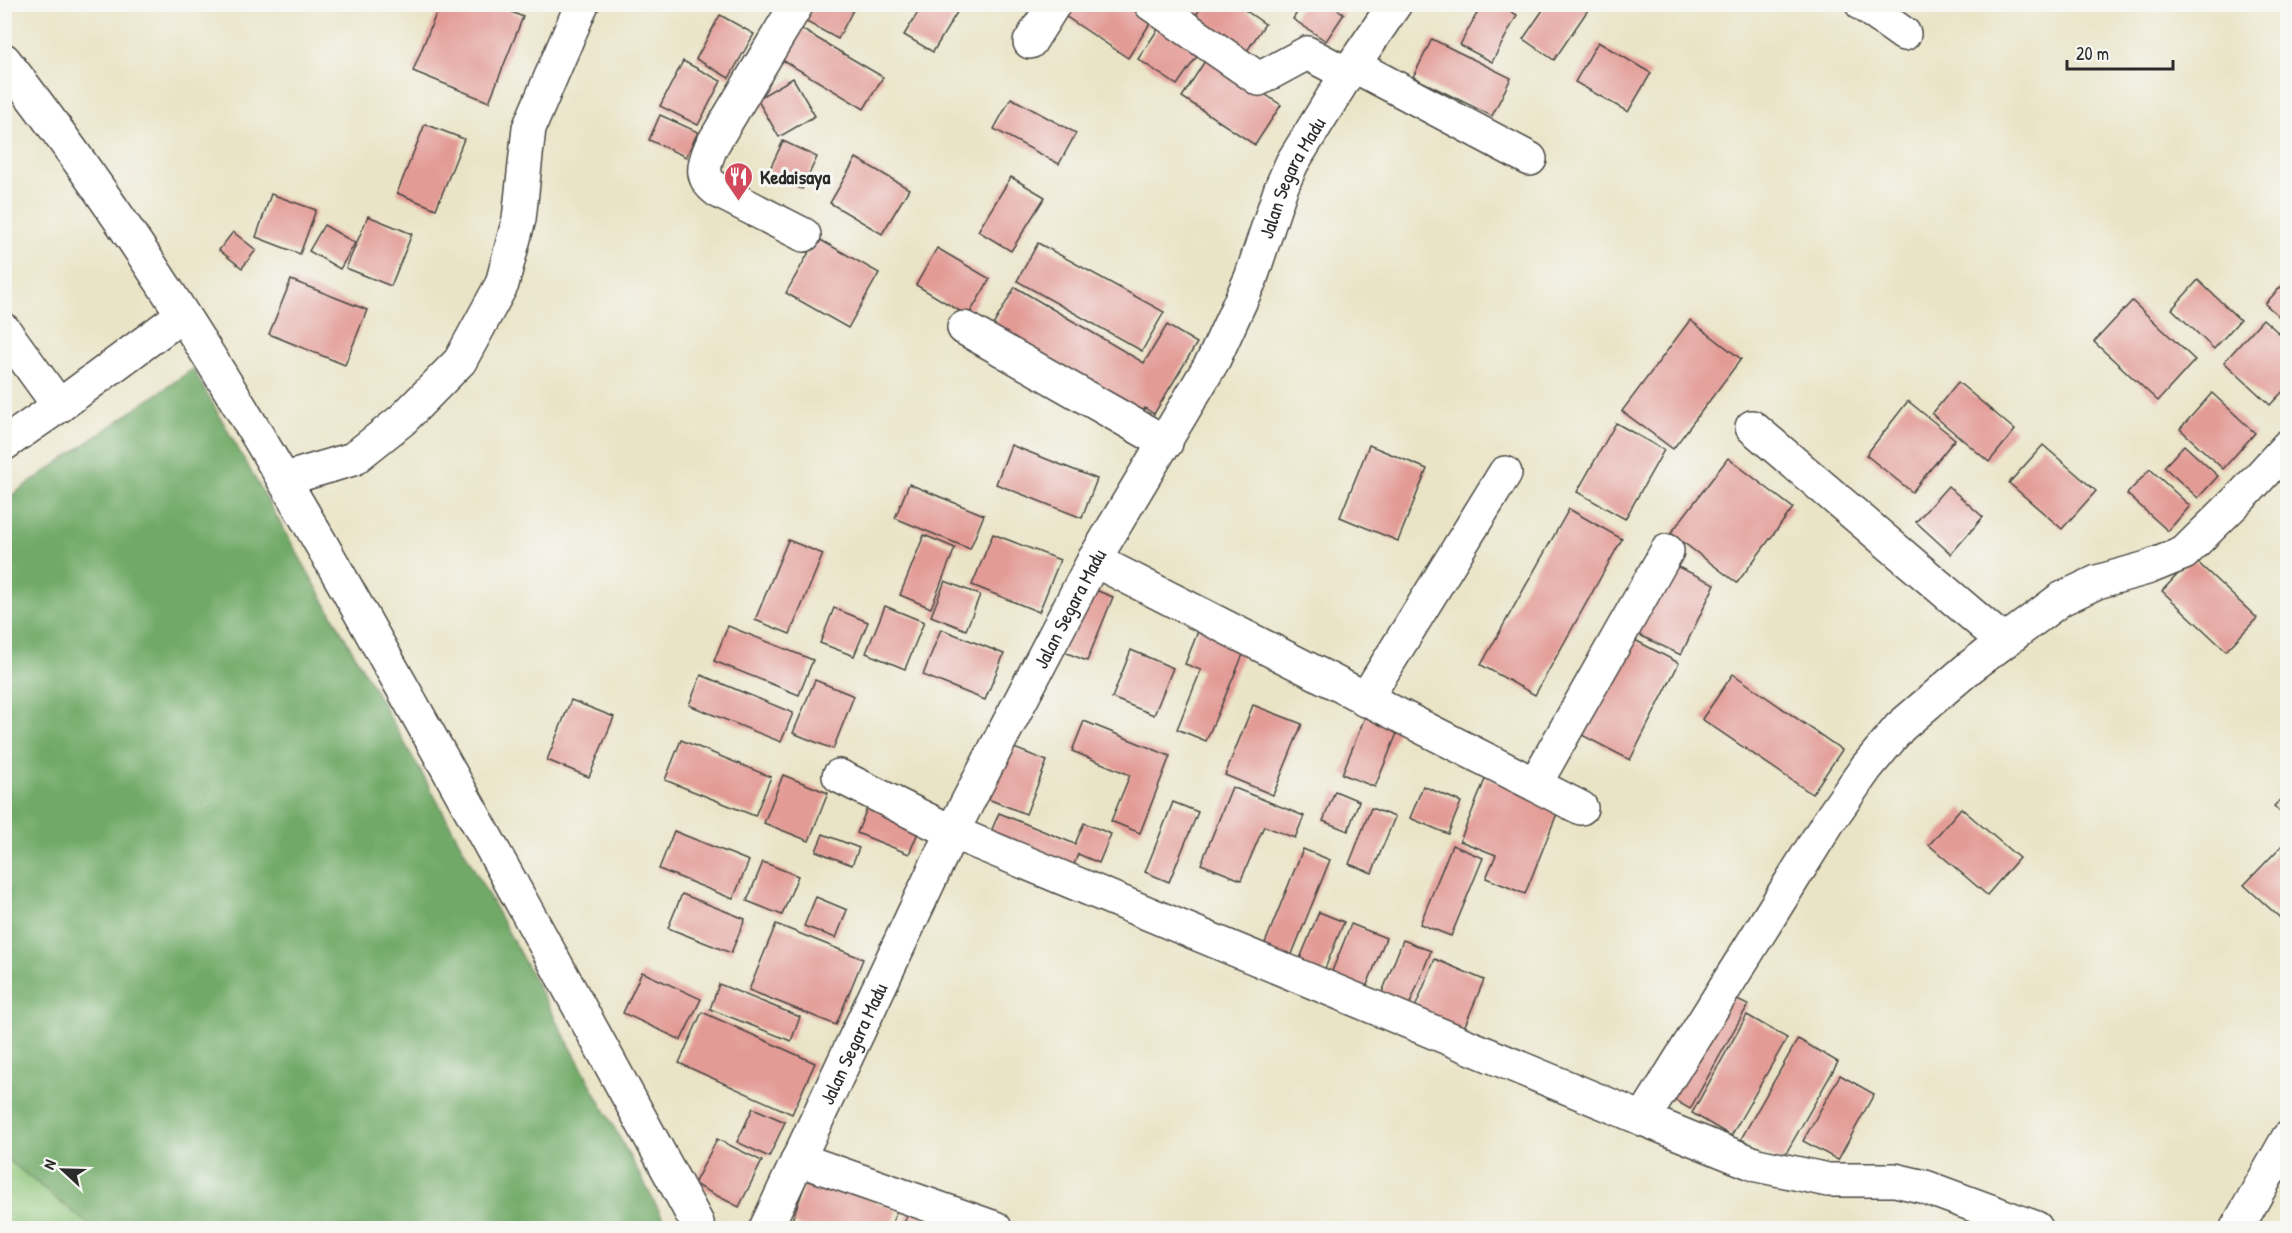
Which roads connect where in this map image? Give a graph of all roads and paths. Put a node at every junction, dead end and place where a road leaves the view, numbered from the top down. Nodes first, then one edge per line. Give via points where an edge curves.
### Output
1 (582, 4) edge
2 (797, 4) edge
3 (1054, 4) edge
4 (1151, 4) edge
5 (1395, 4) edge
6 (1862, 4) edge
7 (1904, 34) dead end
8 (1030, 42) dead end
9 (4, 60) edge
10 (1350, 69) junction
11 (1530, 159) dead end
12 (804, 236) dead end
13 (182, 315) junction
14 (964, 328) dead end
15 (4, 330) edge
16 (59, 406) junction
17 (1752, 427) dead end
18 (1166, 443) junction
19 (4, 444) edge
20 (2288, 446) edge
21 (1505, 473) dead end
22 (285, 479) junction
23 (1667, 551) dead end
24 (1094, 560) junction
25 (2003, 641) junction
26 (1365, 700) junction
27 (839, 776) dead end
28 (1535, 784) junction
29 (1581, 808) dead end
30 (952, 832) junction
31 (1643, 1119) junction
32 (2288, 1138) edge
33 (798, 1159) junction
34 (698, 1228) edge
35 (766, 1228) edge
36 (995, 1228) edge
37 (2036, 1228) edge
38 (2236, 1228) edge

1 - 22 street via 529,128 519,219 502,284 460,361 402,420 353,459
2 - 12 street via 711,147 704,171 709,185 718,191
3 - 8 street
4 - 10 street via 1259,79 1306,53
5 - 10 street, Jalan Segara Madu
6 - 7 street
9 - 13 street via 70,144
10 - 11 street
10 - 18 street, Jalan Segara Madu via 1292,163 1227,334
13 - 16 street
13 - 22 street
14 - 18 street
15 - 16 street
16 - 19 street
17 - 25 street
18 - 24 street, Jalan Segara Madu
20 - 25 street via 2184,552 2078,589
21 - 26 street
22 - 34 street via 529,914
23 - 28 street
24 - 26 street
24 - 30 street, Jalan Segara Madu
25 - 31 street via 1924,704 1866,768 1828,821
26 - 28 street
27 - 30 street
28 - 29 street
30 - 31 street
30 - 33 street, Jalan Segara Madu
31 - 37 street via 1757,1165 1828,1180 1895,1180 1925,1187
32 - 38 street
33 - 35 street, Jalan Segara Madu
33 - 36 street

